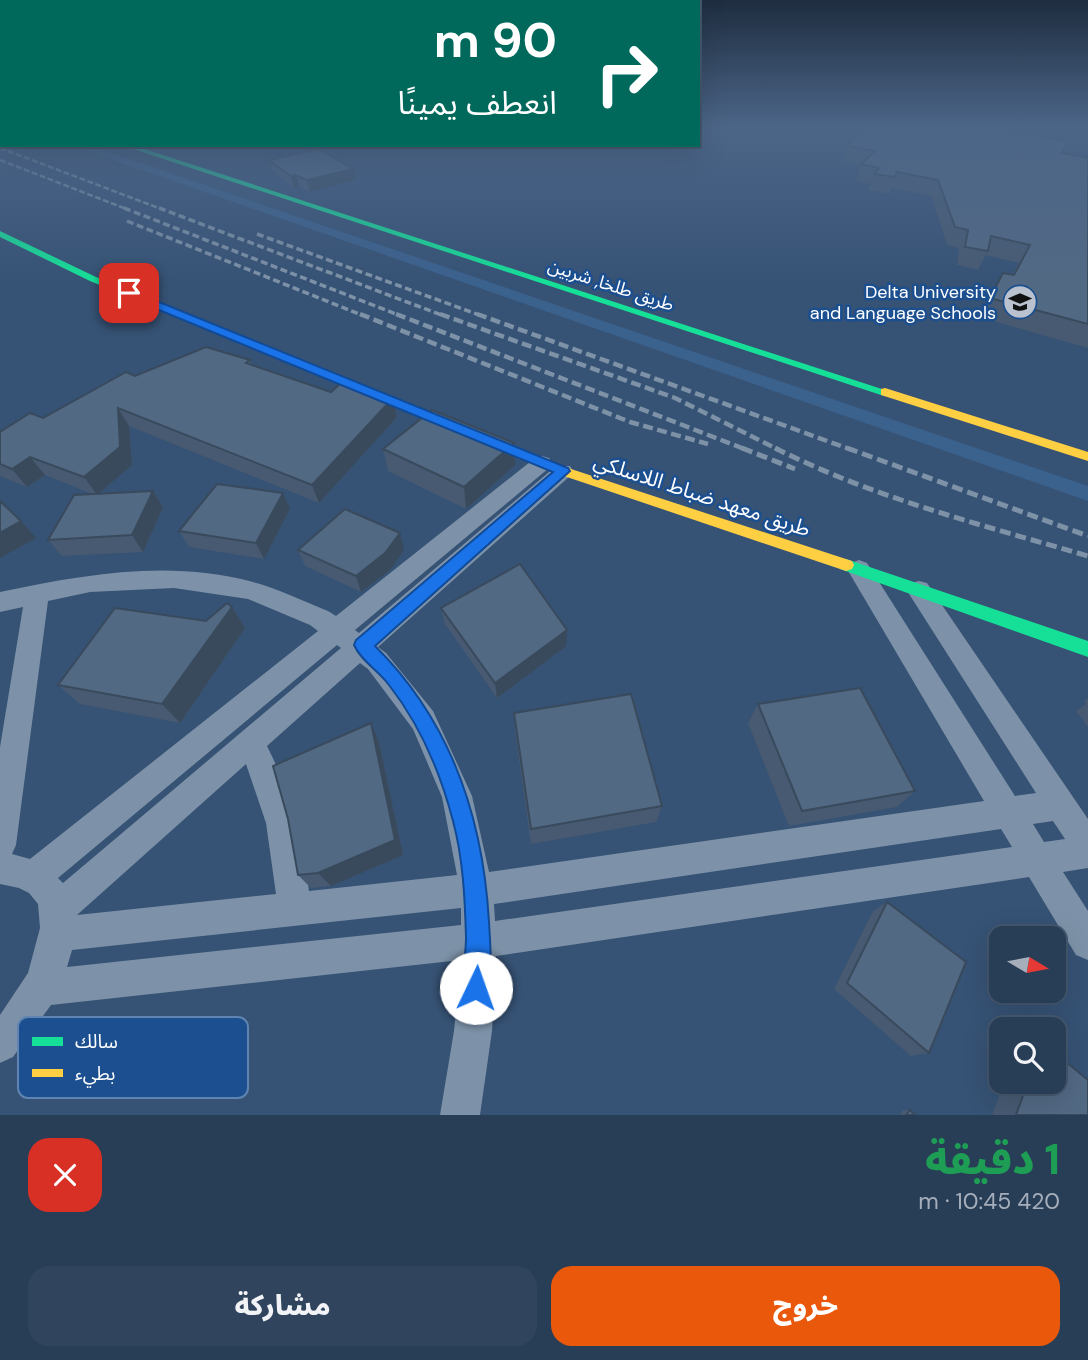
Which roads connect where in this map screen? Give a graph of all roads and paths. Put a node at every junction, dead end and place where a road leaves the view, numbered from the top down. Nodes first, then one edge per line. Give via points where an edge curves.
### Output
1 (225, 178) edge
2 (0, 234) edge
3 (1088, 457) edge
4 (553, 467) junction
5 (859, 569) junction
6 (919, 590) junction
7 (37, 592) junction
8 (0, 601) edge
9 (339, 628) junction
10 (363, 645) junction
11 (1088, 649) edge
12 (250, 743) junction
13 (1061, 805) junction
14 (1008, 812) junction
15 (0, 845) edge
16 (1088, 846) edge
17 (1088, 852) edge
18 (1036, 859) junction
19 (0, 867) edge
20 (35, 876) junction
21 (476, 890) junction
22 (293, 909) junction
23 (58, 922) junction
24 (478, 941) junction
25 (1088, 943) edge
26 (40, 988) junction
27 (23, 1017) edge
28 (18, 1023) edge
29 (0, 1044) edge
30 (460, 1115) edge

1 - 3 main road, طريق طلخا, شربين
2 - 4 main road, طريق معهد ضباط اللاسلكي via 104,283
4 - 5 main road, طريق معهد ضباط اللاسلكي
4 - 9 street
4 - 10 street
5 - 6 main road, طريق معهد ضباط اللاسلكي
5 - 14 street
6 - 11 main road, طريق معهد ضباط اللاسلكي
6 - 13 street
7 - 8 street
7 - 9 street via 137,578 203,580 252,589 297,605
7 - 15 street
9 - 10 street
9 - 20 street
10 - 12 street
10 - 21 street via 395,677 447,766 465,823
12 - 22 street via 272,788 285,831
12 - 23 street
13 - 14 street
13 - 16 street
14 - 18 street
14 - 21 street
17 - 18 street
18 - 24 street
18 - 25 street
19 - 20 street
20 - 23 street via 45,884
21 - 22 street
21 - 24 street
22 - 23 street
23 - 26 street via 52,960
24 - 26 street
24 - 30 street via 474,1034
26 - 27 street
28 - 29 street

